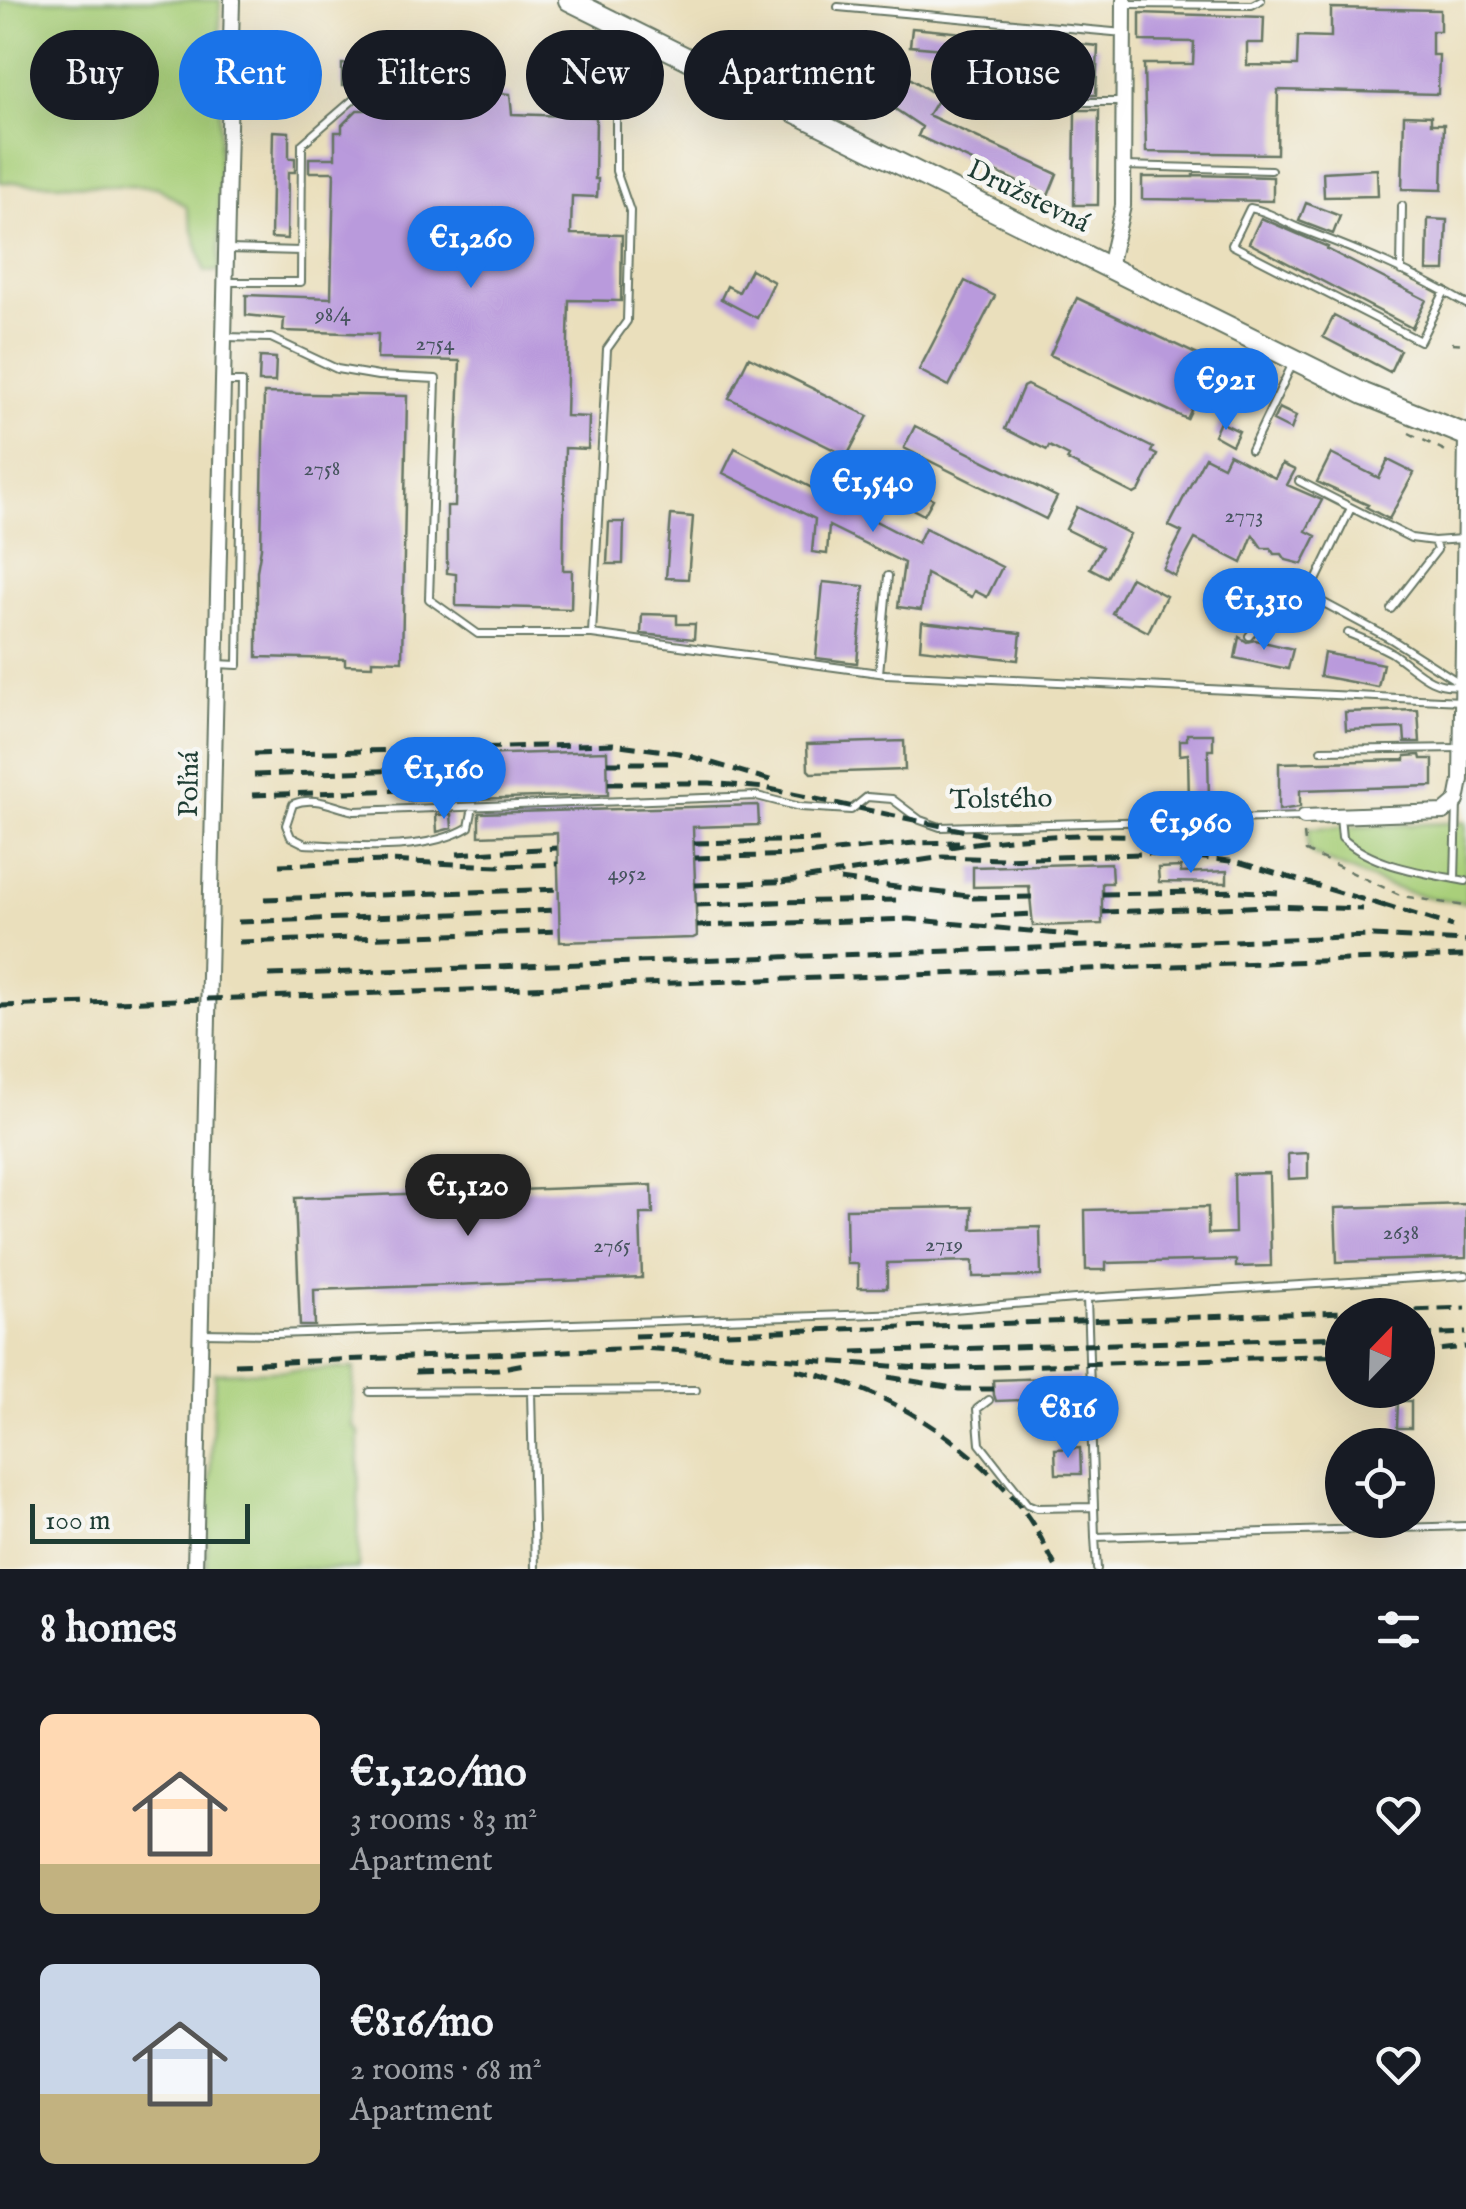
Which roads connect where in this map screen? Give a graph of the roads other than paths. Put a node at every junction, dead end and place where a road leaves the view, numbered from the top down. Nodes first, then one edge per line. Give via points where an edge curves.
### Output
1 (232, 0) edge
2 (569, 0) edge
3 (1261, 0) edge
4 (1124, 2) edge
5 (838, 7) dead end
6 (231, 30) edge
7 (1124, 32) junction
8 (1095, 102) edge
9 (1124, 102) junction
10 (342, 109) edge
11 (230, 120) edge
12 (616, 120) edge
13 (1124, 166) junction
14 (1271, 170) dead end
15 (1402, 206) dead end
16 (226, 249) junction
17 (301, 251) junction
18 (1109, 267) junction
19 (1401, 271) junction
20 (226, 282) junction
21 (1444, 291) junction
22 (1466, 304) edge
23 (224, 337) junction
24 (1294, 360) junction
25 (1466, 436) edge
26 (1251, 450) dead end
27 (1298, 482) dead end
28 (1351, 508) junction
29 (1463, 539) junction
30 (1434, 541) junction
31 (1465, 572) edge
32 (888, 576) dead end
33 (1310, 595) junction
34 (1391, 610) dead end
35 (1348, 633) dead end
36 (592, 634) junction
37 (1248, 636) dead end
38 (879, 673) junction
39 (1463, 691) edge
40 (1462, 748) junction
41 (1322, 750) dead end
42 (1457, 801) junction
43 (473, 808) junction
44 (1340, 816) junction
45 (1304, 817) joint
46 (1455, 879) junction
47 (1466, 881) edge
48 (1466, 1275) edge
49 (1086, 1298) junction
50 (201, 1333) junction
51 (696, 1390) dead end
52 (370, 1392) dead end
53 (531, 1392) junction
54 (989, 1400) dead end
55 (1093, 1506) junction
56 (1466, 1526) edge
57 (1095, 1537) junction
58 (195, 1569) edge
59 (535, 1569) edge
60 (1097, 1569) edge

1 - 6 street, Poľná
2 - 18 main road, Družstevná
3 - 4 lane
4 - 7 street
5 - 7 lane
7 - 9 street
8 - 9 lane
9 - 13 street
10 - 17 lane via 302,144
11 - 16 street, Poľná
12 - 36 lane via 616,171 630,210 627,321 606,349
13 - 14 lane
13 - 18 street
15 - 19 lane
16 - 17 lane
16 - 20 street, Poľná
17 - 20 lane via 300,282
18 - 24 main road, Družstevná
19 - 21 lane
19 - 21 lane via 1264,210 1250,208 1232,245 1420,341
20 - 23 street, Poľná
21 - 22 lane
23 - 36 lane via 272,338 337,369 436,379 429,599 478,634
23 - 50 street, Poľná
24 - 25 main road, Družstevná
24 - 26 lane
25 - 29 street
27 - 28 lane
28 - 30 lane via 1411,538
28 - 33 lane
29 - 30 lane
29 - 31 street
30 - 34 lane via 1437,550
31 - 39 street
32 - 38 lane
33 - 37 lane via 1292,586
33 - 39 lane via 1391,639
35 - 39 lane via 1381,647 1426,680
36 - 38 lane
38 - 39 lane
39 - 40 street
40 - 41 lane
40 - 42 street
42 - 44 street, Tolstého via 1444,812
42 - 46 lane
43 - 43 lane, Tolstého via 469,828 424,843 305,844 286,825 293,804 303,800 355,811
43 - 45 lane, Tolstého via 757,796 850,810 867,797 892,799 940,827
44 - 45 street, Tolstého
44 - 46 lane via 1342,838 1358,852
46 - 47 lane
48 - 49 lane
49 - 50 lane via 886,1313
49 - 55 lane
50 - 58 street, Poľná
51 - 53 lane
52 - 53 lane
53 - 59 lane
54 - 55 lane via 978,1409 980,1444 1027,1504
55 - 57 lane
56 - 57 lane
57 - 60 lane

